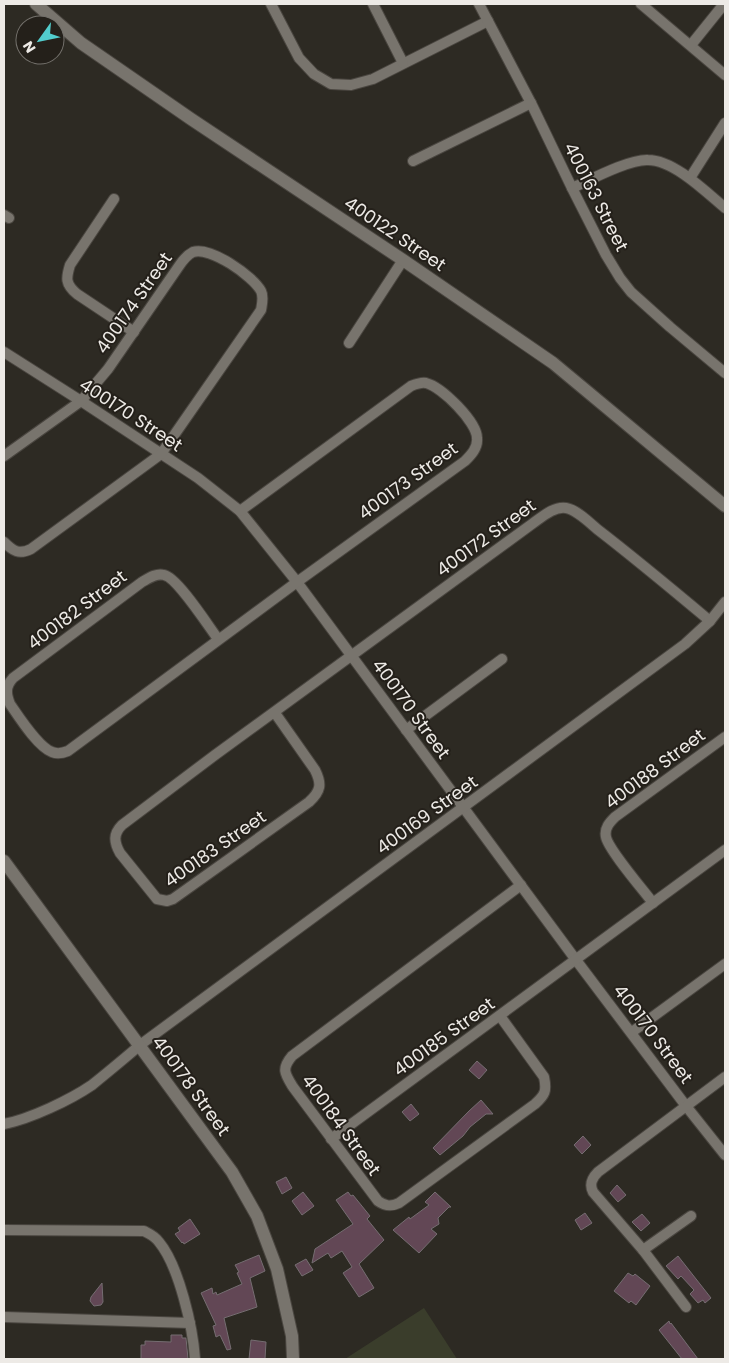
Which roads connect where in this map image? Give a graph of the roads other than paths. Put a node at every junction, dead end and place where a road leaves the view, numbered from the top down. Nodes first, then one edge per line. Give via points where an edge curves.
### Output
1 (36, 4) edge
2 (271, 4) edge
3 (373, 4) edge
4 (479, 4) edge
5 (641, 4) edge
6 (724, 4) edge
7 (488, 21) junction
8 (690, 45) junction
9 (403, 63) junction
10 (725, 75) edge
11 (531, 103) junction
12 (725, 124) edge
13 (413, 161) dead end
14 (690, 178) junction
15 (572, 188) junction
16 (114, 199) dead end
17 (725, 208) edge
18 (403, 260) junction
19 (134, 332) junction
20 (349, 343) dead end
21 (4, 352) edge
22 (725, 373) edge
23 (81, 401) junction
24 (161, 454) junction
25 (4, 456) edge
26 (725, 506) edge
27 (240, 511) junction
28 (4, 542) edge
29 (297, 582) junction
30 (725, 602) edge
31 (710, 621) junction
32 (218, 639) junction
33 (352, 656) junction
34 (502, 659) dead end
35 (275, 713) junction
36 (406, 730) junction
37 (725, 737) edge
38 (464, 808) junction
39 (725, 850) edge
40 (4, 861) edge
41 (521, 885) junction
42 (653, 903) junction
43 (576, 960) junction
44 (725, 964) edge
45 (500, 1016) junction
46 (632, 1032) junction
47 (140, 1046) junction
48 (725, 1077) edge
49 (686, 1106) junction
50 (4, 1124) edge
51 (331, 1140) junction
52 (725, 1155) edge
53 (691, 1216) dead end
54 (4, 1230) edge
55 (643, 1250) junction
56 (686, 1307) dead end
57 (4, 1317) edge
58 (190, 1323) junction
59 (195, 1359) edge
60 (293, 1359) edge

1 - 18 street, 400122 Street via 82,42
2 - 9 street via 299,58 314,74 331,84 350,85 373,79
3 - 9 street
4 - 7 street, 400163 Street
5 - 8 street
6 - 8 street
7 - 9 street
7 - 11 street, 400163 Street
8 - 10 street
11 - 13 street
11 - 15 street, 400163 Street
12 - 14 street
14 - 15 street via 662,163 648,160 634,162
14 - 17 street
15 - 22 street, 400163 Street via 606,255 631,292
16 - 19 street via 70,265 67,275 69,286 77,294
18 - 20 street
18 - 26 street, 400122 Street via 553,363
19 - 23 street, 400174 Street
19 - 24 street, 400174 Street via 185,258 195,252 218,257 233,266 263,293 261,310
21 - 23 street, 400170 Street
23 - 24 street, 400170 Street
23 - 25 street, 400174 Street
24 - 27 street, 400170 Street
24 - 28 street via 24,553
27 - 29 street, 400170 Street
27 - 29 street, 400173 Street via 411,386 419,383 437,388 464,413 478,437 472,455
29 - 32 street, 400182 Street
29 - 33 street, 400170 Street
30 - 31 street, 400169 Street
31 - 33 street, 400172 Street via 577,513 560,508 532,524
31 - 38 street, 400169 Street via 685,644
32 - 32 street, 400182 Street via 63,753 52,752 43,746 7,697 8,684 13,678 142,582 157,575 169,576 178,585
33 - 35 street, 400183 Street
33 - 36 street, 400170 Street
34 - 36 street
35 - 35 street, 400183 Street via 118,829 115,840 120,853 157,899 173,899 314,797 320,780
36 - 38 street, 400170 Street
37 - 42 street, 400188 Street via 616,817 606,829 605,835 612,849
38 - 41 street, 400170 Street
38 - 47 street, 400169 Street
39 - 42 street
40 - 47 street, 400178 Street
41 - 43 street, 400170 Street
41 - 51 street, 400184 Street via 286,1063 285,1071 290,1082
42 - 43 street
43 - 45 street, 400185 Street
43 - 46 street, 400170 Street
44 - 46 street
45 - 51 street, 400185 Street
45 - 51 street, 400184 Street via 544,1078 545,1092 535,1104 394,1206 378,1201
46 - 49 street, 400170 Street
47 - 50 street, 400169 Street via 90,1086 54,1106
47 - 60 street, 400178 Street via 232,1172 257,1216 277,1269 292,1336
48 - 49 street
49 - 52 street, 400170 Street
49 - 55 street via 598,1172 592,1180 593,1192
53 - 55 street
54 - 58 street via 144,1231 152,1234 166,1251 186,1303
55 - 56 street
57 - 58 street
58 - 59 street

